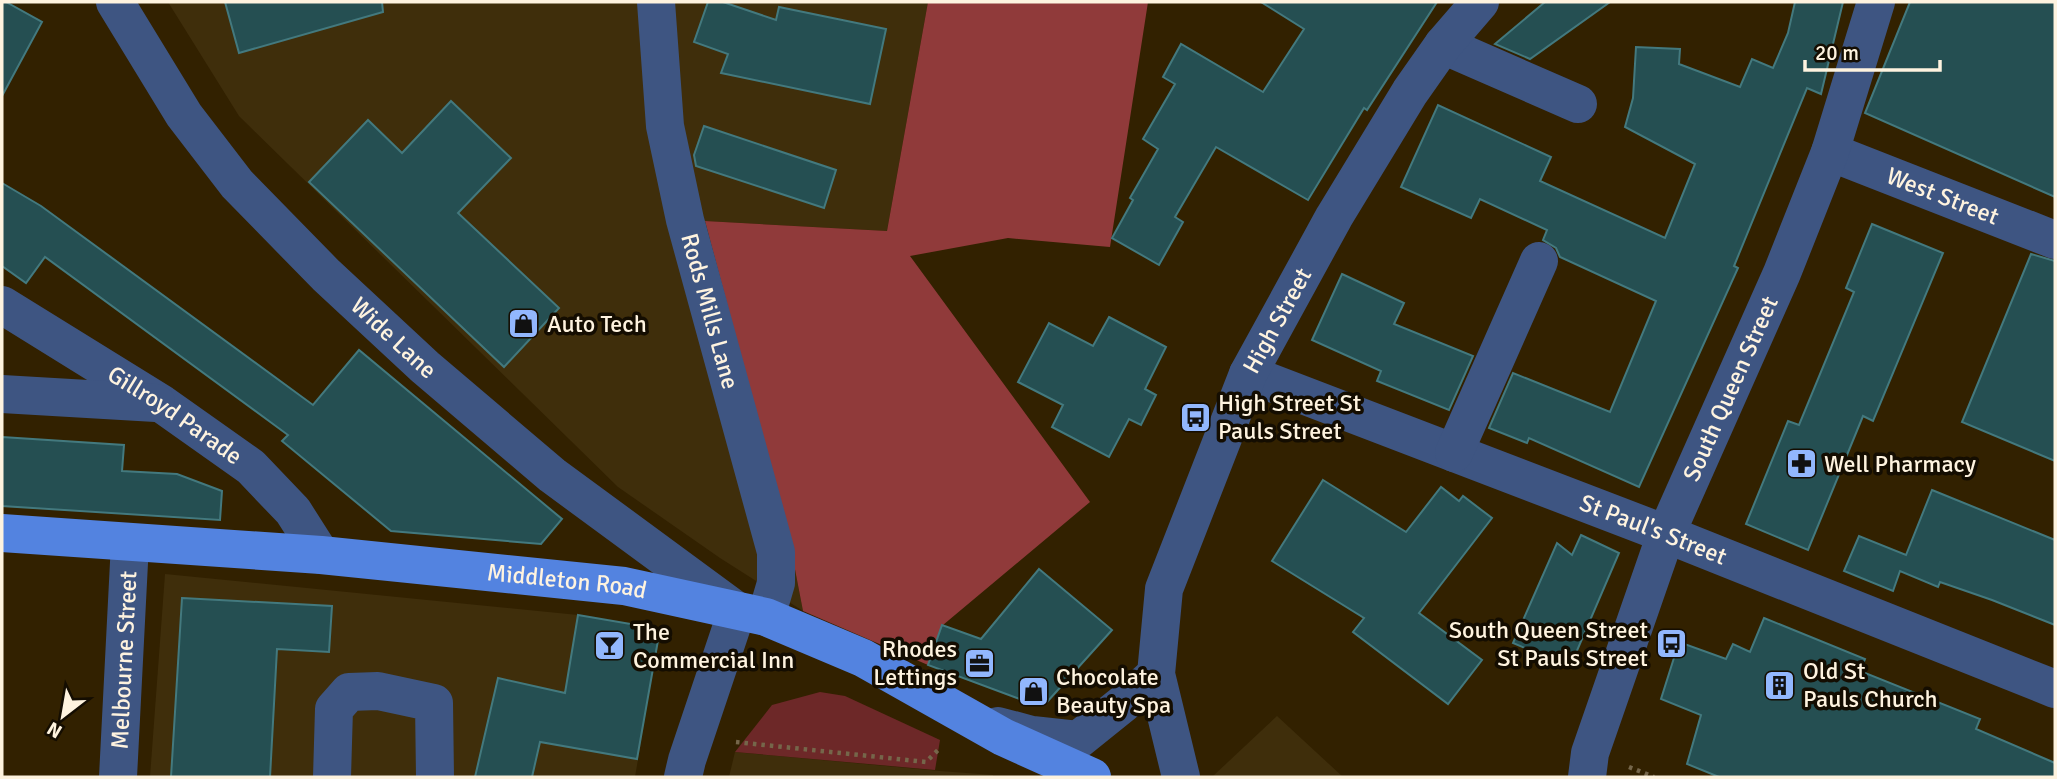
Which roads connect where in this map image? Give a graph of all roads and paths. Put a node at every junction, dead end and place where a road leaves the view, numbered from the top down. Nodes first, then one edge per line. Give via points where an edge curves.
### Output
1 (116, 2) edge
2 (656, 2) edge
3 (1480, 2) edge
4 (1876, 2) edge
5 (1443, 45) junction
6 (1578, 103) dead end
7 (1830, 152) junction
8 (2055, 240) edge
9 (1539, 261) dead end
10 (2, 305) edge
11 (1248, 374) junction
12 (2, 394) edge
13 (162, 404) junction
14 (1454, 453) junction
15 (2, 534) edge
16 (1666, 534) junction
17 (130, 542) junction
18 (321, 555) junction
19 (752, 614) junction
20 (1156, 674) junction
21 (2055, 689) edge
22 (973, 719) junction
23 (685, 769) edge
24 (118, 777) edge
25 (332, 777) edge
26 (435, 777) edge
27 (1092, 777) edge
28 (1181, 777) edge
29 (1587, 777) edge

1 - 19 street, Wide Lane via 184,115 237,184 326,275 552,475
2 - 19 street, Rods Mills Lane via 665,126 685,220 776,552 776,583
3 - 5 street, High Street
4 - 7 street, South Queen Street
5 - 6 street
5 - 11 street, High Street via 1334,217
7 - 8 street, West Street
7 - 16 street, South Queen Street via 1782,273
9 - 14 street
10 - 13 street, Gillroyd Parade
11 - 14 street, St Paul's Street
11 - 20 street, High Street via 1164,589
12 - 13 street
13 - 18 street, Gillroyd Parade via 251,467 293,511
14 - 16 street, St Paul's Street
15 - 17 main road, Middleton Road
16 - 21 street, St Paul's Street
16 - 29 street, South Queen Street via 1590,752
17 - 18 main road, Middleton Road
17 - 24 street, Melbourne Street
18 - 19 main road, Middleton Road via 624,586
19 - 22 main road, Middleton Road via 863,658
19 - 23 street, Rods Mills Lane
20 - 22 street via 1078,740 1032,735
20 - 28 street, High Street
22 - 23 path via 926,762 730,741
22 - 27 main road, Middleton Road
25 - 26 street via 334,709 349,692 378,691 434,703

